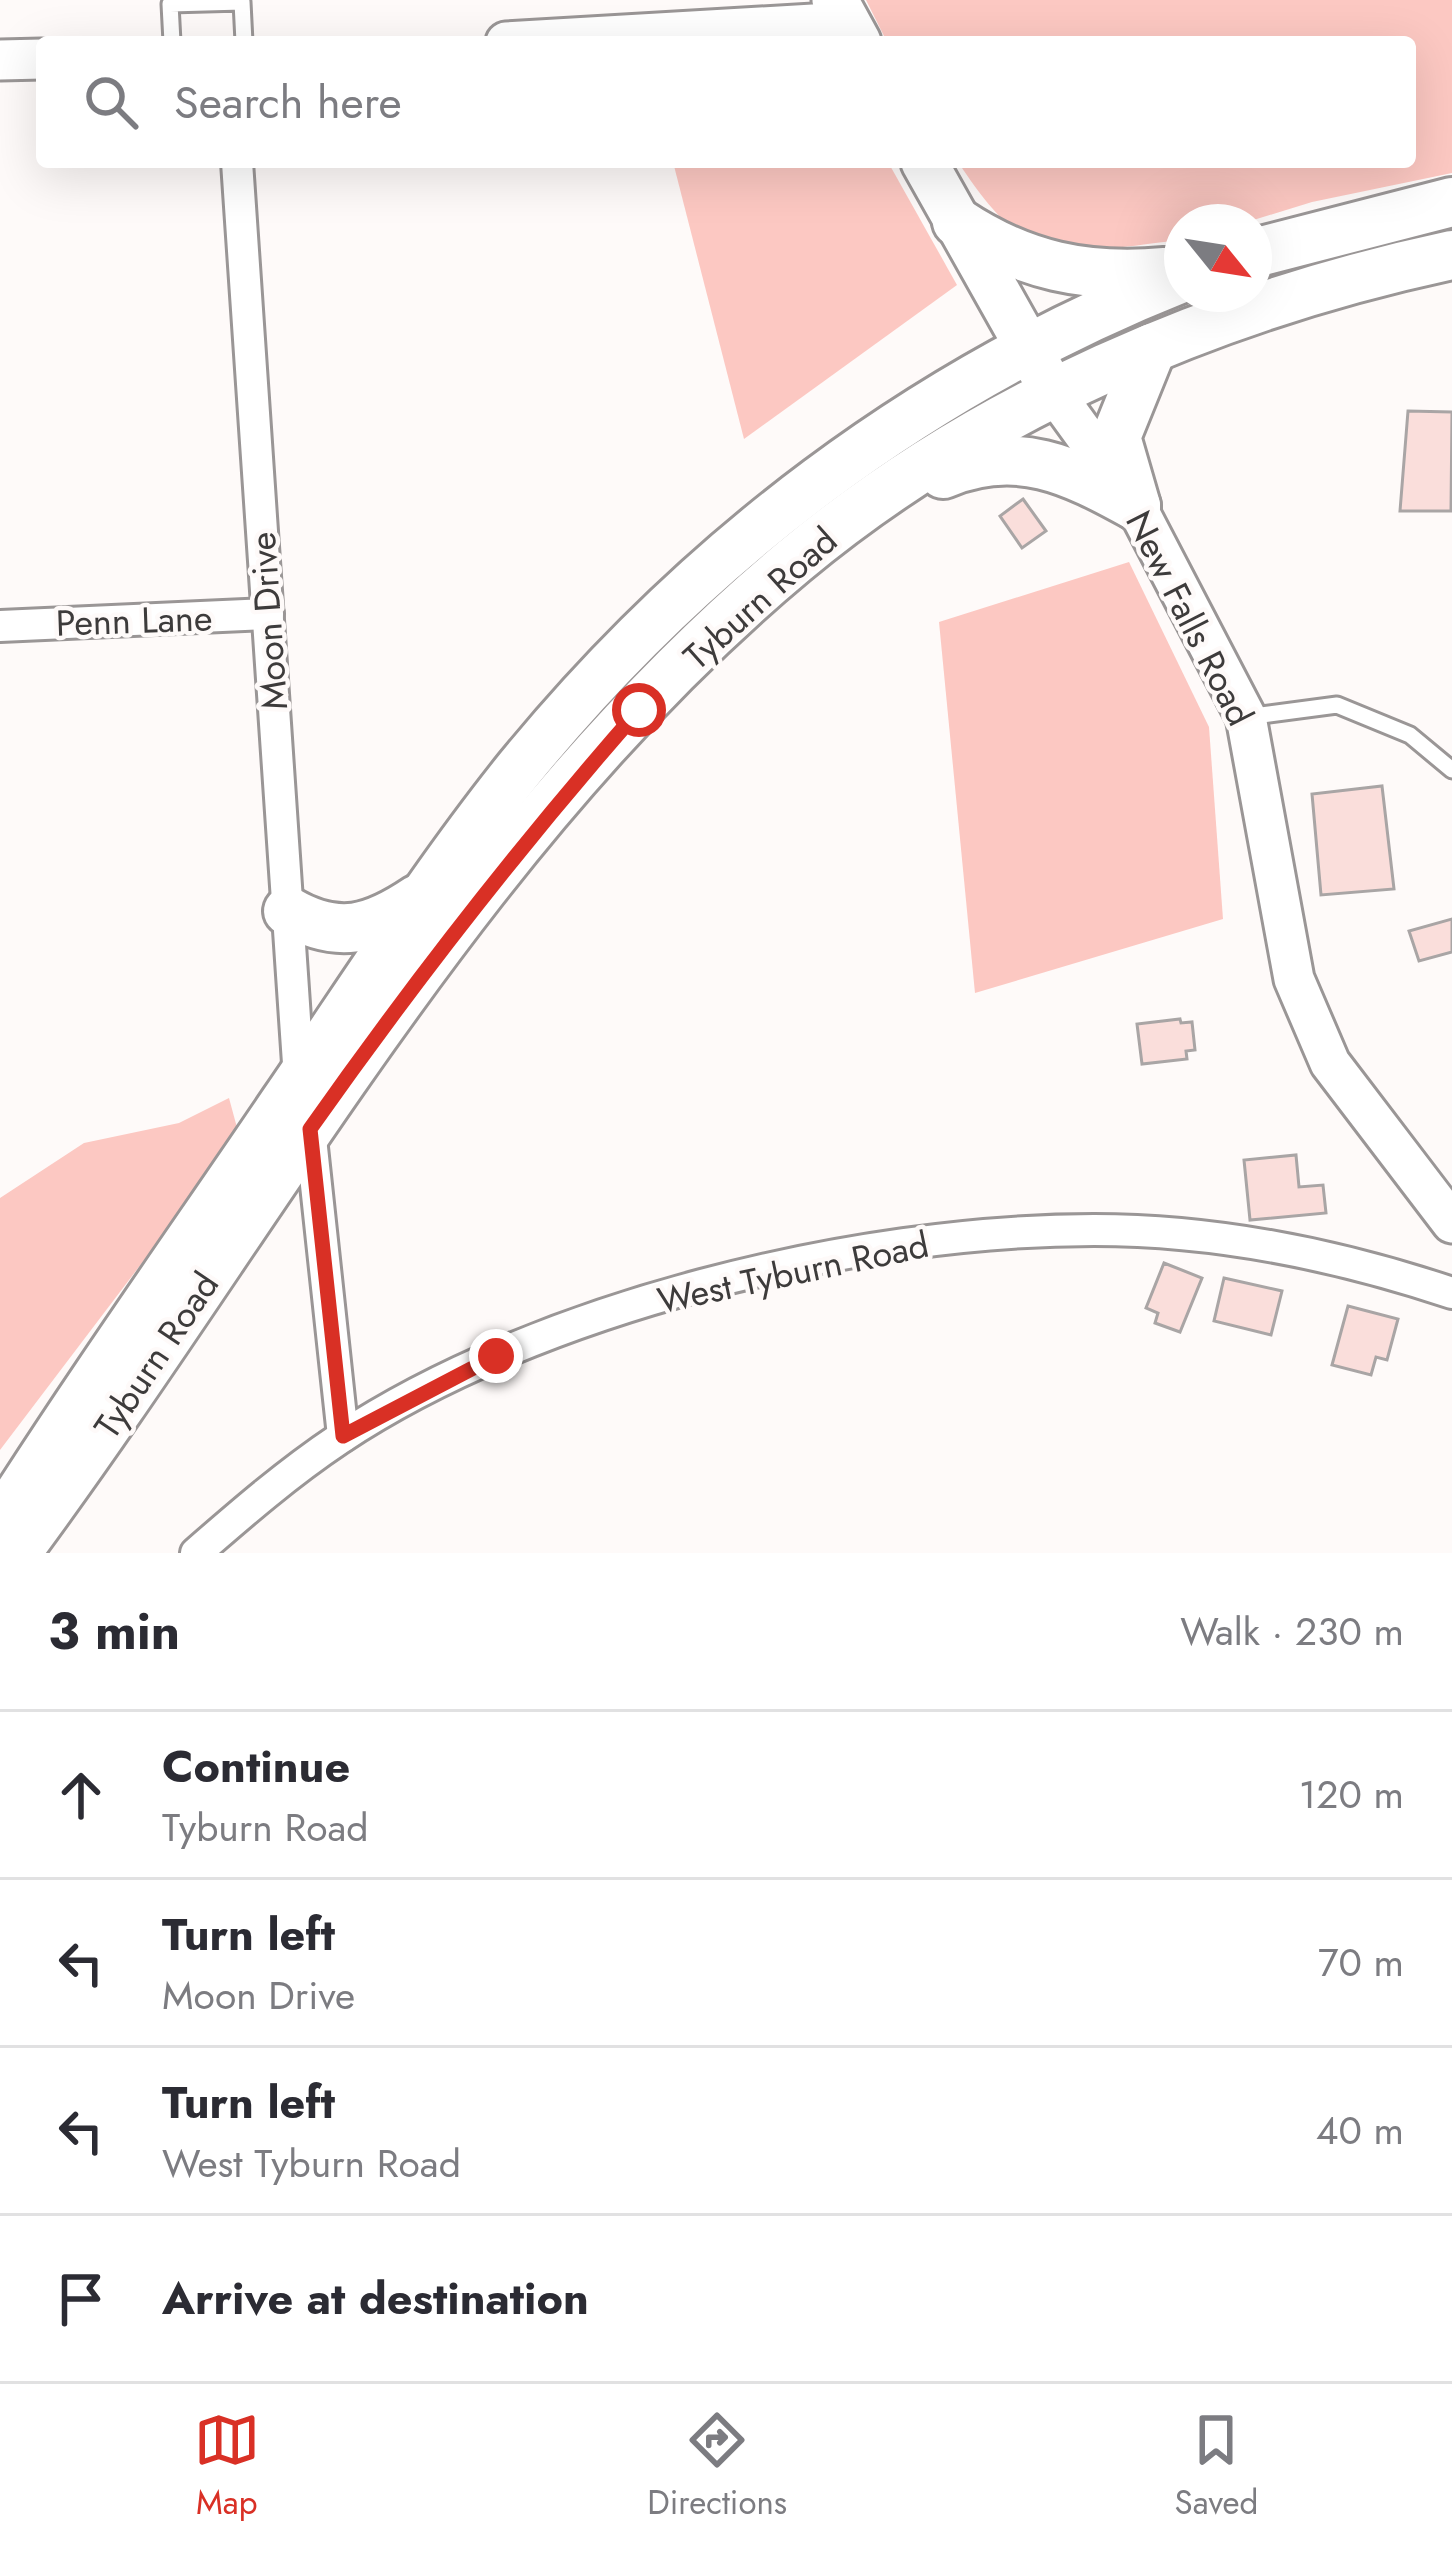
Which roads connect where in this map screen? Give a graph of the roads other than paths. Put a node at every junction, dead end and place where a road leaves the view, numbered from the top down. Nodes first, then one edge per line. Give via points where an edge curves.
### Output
1 (847, 22) edge
2 (172, 36) edge
3 (244, 36) edge
4 (608, 36) edge
5 (36, 59) edge
6 (0, 60) edge
7 (237, 168) edge
8 (927, 168) edge
9 (1452, 202) edge
10 (958, 222) junction
11 (1272, 248) edge
12 (1452, 255) edge
13 (1164, 274) edge
14 (1164, 282) edge
15 (1025, 348) junction
16 (1152, 348) junction
17 (1055, 394) junction
18 (871, 504) junction
19 (1136, 506) junction
20 (268, 614) junction
21 (0, 626) edge
22 (1246, 717) junction
23 (1452, 770) edge
24 (427, 893) junction
25 (288, 910) junction
26 (299, 1081) junction
27 (310, 1129) junction
28 (1448, 1207) edge
29 (1452, 1293) edge
30 (343, 1436) junction
31 (0, 1524) edge
32 (16, 1553) edge
33 (197, 1553) edge

1 - 4 street
2 - 3 lane via 170,4 242,2
5 - 6 street
7 - 20 street, Moon Drive
8 - 10 main road, New Falls Road
9 - 11 main road
10 - 13 main road via 995,247 1068,272
10 - 15 main road, New Falls Road
12 - 16 main road, Tyburn Road via 1283,298
14 - 15 main road, Tyburn Road
15 - 17 main road, New Falls Road
15 - 24 main road, Tyburn Road via 903,419 736,545 598,679
16 - 17 main road, Tyburn Road
16 - 19 main road via 1116,436
17 - 18 main road, Tyburn Road
17 - 19 street, New Falls Road
18 - 19 main road via 955,469 1025,458 1081,475
18 - 27 main road, Tyburn Road via 722,624 639,710 413,982
19 - 22 street, New Falls Road
20 - 21 street, Penn Lane
20 - 25 street, Moon Drive
22 - 23 lane via 1337,705 1410,735
22 - 28 street, New Falls Road via 1294,979 1330,1063
24 - 25 main road via 371,927 346,931
24 - 26 main road, Tyburn Road
25 - 26 street, Moon Drive
26 - 31 main road, Tyburn Road
27 - 30 street
27 - 32 main road, Tyburn Road
29 - 30 street, West Tyburn Road via 1281,1246 1098,1230 934,1240 670,1295 560,1331
30 - 33 street, West Tyburn Road

